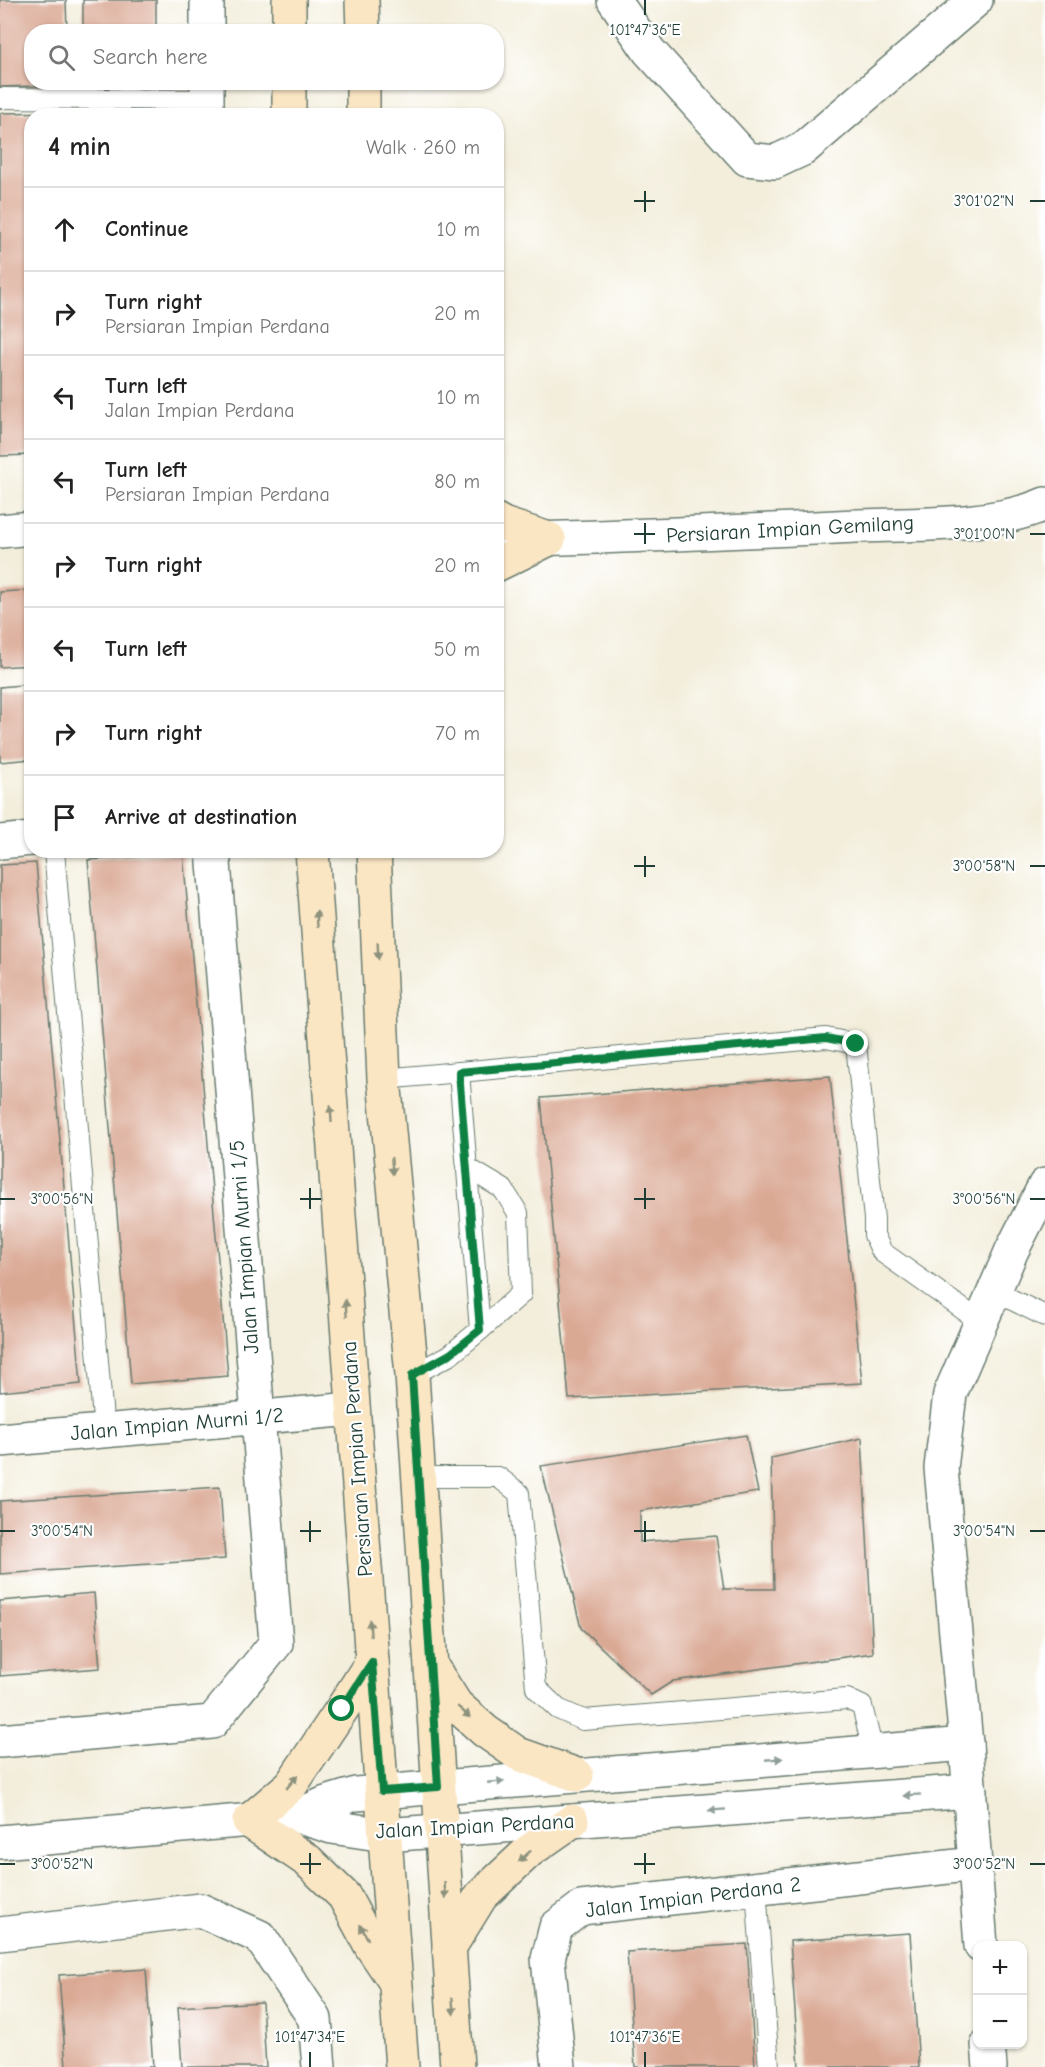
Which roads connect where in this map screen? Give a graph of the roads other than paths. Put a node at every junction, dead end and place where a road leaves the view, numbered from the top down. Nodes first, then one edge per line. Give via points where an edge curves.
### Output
1 (207, 0) edge
2 (289, 0) edge
3 (362, 0) edge
4 (614, 0) edge
5 (976, 0) edge
6 (207, 24) edge
7 (289, 24) edge
8 (363, 24) edge
9 (289, 90) edge
10 (363, 90) edge
11 (0, 98) edge
12 (207, 99) edge
13 (289, 108) edge
14 (363, 108) edge
15 (1045, 504) edge
16 (504, 524) edge
17 (24, 529) edge
18 (0, 531) edge
19 (549, 539) junction
20 (504, 540) edge
21 (504, 561) edge
22 (24, 840) edge
23 (0, 842) edge
24 (55, 858) edge
25 (214, 858) edge
26 (313, 858) edge
27 (374, 858) edge
28 (459, 1072) junction
29 (384, 1079) junction
30 (466, 1167) junction
31 (1045, 1185) edge
32 (994, 1291) junction
33 (1045, 1316) edge
34 (981, 1322) junction
35 (480, 1330) junction
36 (412, 1375) junction
37 (353, 1409) junction
38 (257, 1417) junction
39 (104, 1431) junction
40 (0, 1440) edge
41 (418, 1477) junction
42 (372, 1662) junction
43 (430, 1665) junction
44 (0, 1741) edge
45 (966, 1744) junction
46 (873, 1751) junction
47 (577, 1775) junction
48 (438, 1787) junction
49 (382, 1791) junction
50 (970, 1791) junction
51 (297, 1816) junction
52 (249, 1821) junction
53 (572, 1821) junction
54 (441, 1832) junction
55 (385, 1835) junction
56 (0, 1842) edge
57 (975, 1864) junction
58 (756, 1888) junction
59 (0, 1934) edge
60 (981, 1941) edge
61 (449, 1948) junction
62 (395, 1981) junction
63 (988, 2049) edge
64 (319, 2067) edge
65 (402, 2067) edge
66 (457, 2067) edge
67 (559, 2067) edge
68 (769, 2067) edge
69 (990, 2067) edge

1 - 6 street
2 - 7 street
3 - 8 street
4 - 5 street via 649,51 747,159 775,162 803,149
9 - 13 street
10 - 14 street
11 - 12 lane
15 - 19 street, Persiaran Impian Gemilang via 1006,517 946,522
16 - 19 street
17 - 18 street
19 - 20 street, Persiaran Impian Gemilang
19 - 21 street
22 - 23 street
24 - 39 lane
25 - 38 street, Jalan Impian Murni 1/5
37 -> 26 street, Persiaran Impian Perdana
27 -> 29 street
28 - 29 lane
28 - 30 lane
28 - 34 lane via 826,1038 856,1044 874,1236 882,1252
29 -> 36 street
30 - 35 lane
30 - 35 lane via 503,1189 518,1213 520,1294
31 - 32 street
32 - 33 lane
32 - 34 street
34 - 45 street via 950,1394 941,1468
35 - 36 lane via 450,1354
36 - 41 street
37 - 38 street, Jalan Impian Murni 1/2
42 -> 37 street, Persiaran Impian Perdana
38 - 39 street, Jalan Impian Murni 1/2
38 - 44 street, Jalan Impian Murni 1/5 via 276,1643 212,1722
39 - 40 street, Jalan Impian Murni 1/2
41 - 43 street
41 - 46 lane via 498,1477 519,1493 536,1688 558,1709 583,1720 847,1699 862,1706
42 - 49 street, Persiaran Impian Perdana
52 -> 42 street via 291,1785
43 -> 47 street via 456,1705 485,1731 518,1754
43 - 48 street
45 - 46 street, Jalan Impian Perdana
45 - 50 street
47 -> 46 street, Jalan Impian Perdana
48 -> 47 street, Jalan Impian Perdana
48 - 49 street, Jalan Impian Perdana
48 - 54 street
49 - 51 street, Jalan Impian Perdana via 356,1794
49 - 55 street, Persiaran Impian Perdana
50 -> 53 street, Jalan Impian Perdana
50 - 57 street
51 - 52 street
51 - 55 street, Jalan Impian Perdana via 332,1827
52 - 56 street
62 -> 52 street via 344,1896 308,1862
53 - 54 street, Jalan Impian Perdana
53 -> 61 street via 529,1851 482,1896
54 - 55 street, Jalan Impian Perdana
54 -> 61 street
55 - 62 street, Persiaran Impian Perdana
57 - 58 street, Jalan Impian Perdana 2
57 - 60 street
58 - 67 street, Jalan Impian Perdana 2 via 581,1908 556,1927 548,1959
58 - 68 lane
59 - 64 street via 201,1910 260,1937 315,2019
61 -> 66 street
62 - 65 street, Persiaran Impian Perdana
63 - 69 street

